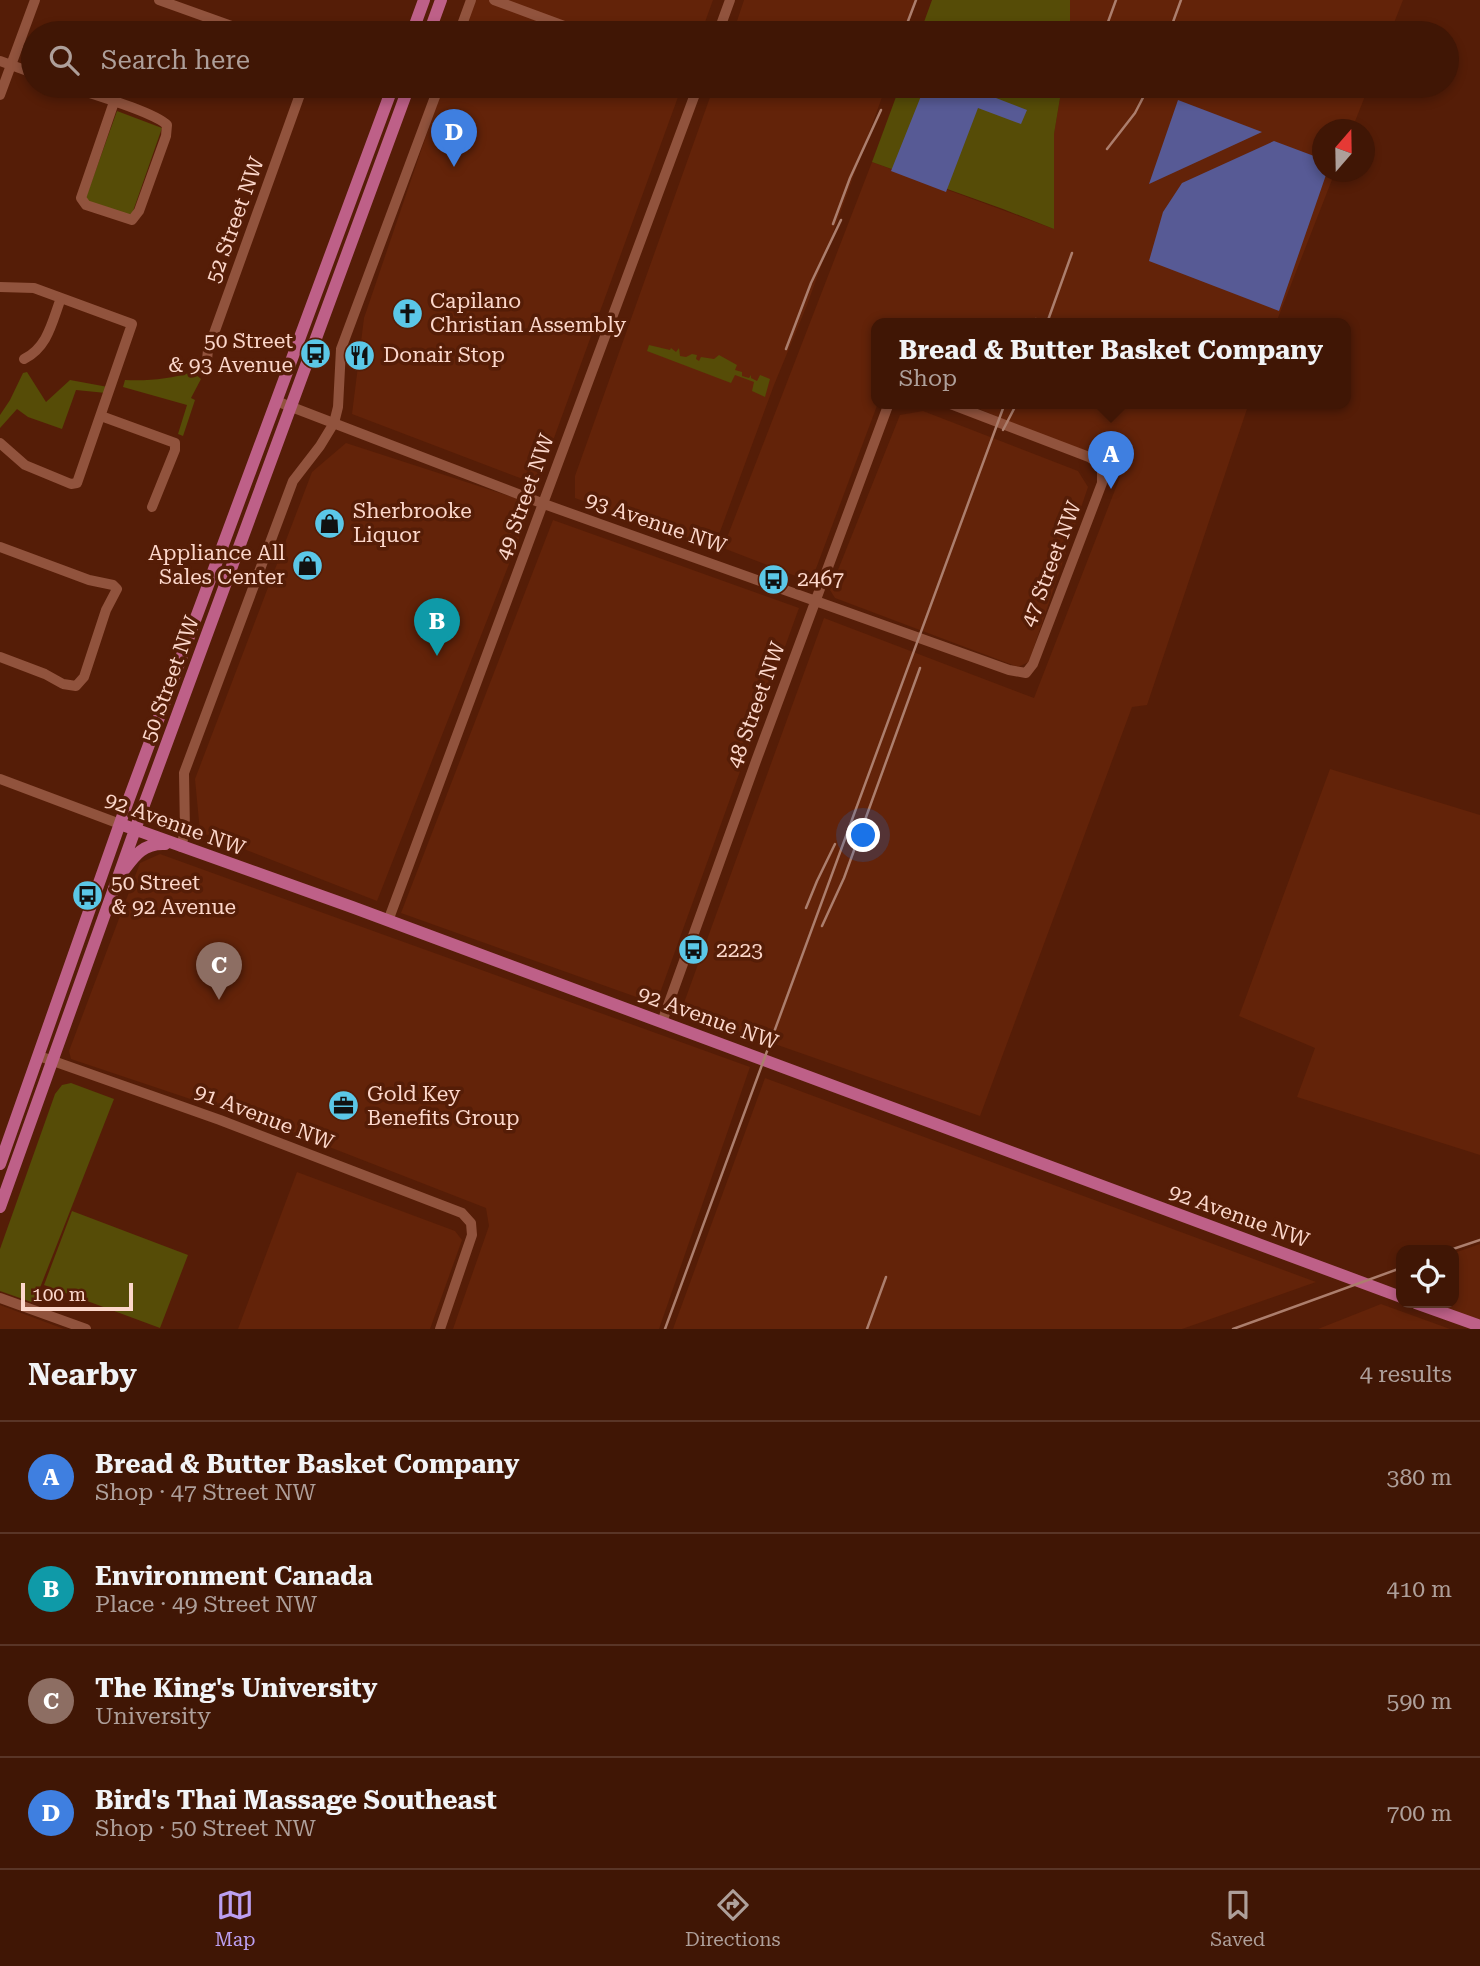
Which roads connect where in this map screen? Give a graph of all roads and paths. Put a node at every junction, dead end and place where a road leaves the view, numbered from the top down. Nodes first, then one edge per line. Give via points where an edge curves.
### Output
1 (35, 0) edge
2 (159, 0) edge
3 (425, 0) edge
4 (441, 0) edge
5 (471, 0) edge
6 (494, 0) edge
7 (730, 0) edge
8 (27, 21) edge
9 (218, 21) edge
10 (417, 21) edge
11 (433, 21) edge
12 (463, 21) edge
13 (551, 21) edge
14 (722, 21) edge
15 (21, 38) edge
16 (0, 61) edge
17 (11, 65) junction
18 (21, 69) edge
19 (0, 95) edge
20 (102, 98) edge
21 (299, 98) edge
22 (389, 98) edge
23 (406, 98) edge
24 (435, 98) edge
25 (693, 98) edge
26 (114, 102) junction
27 (0, 287) edge
28 (61, 298) junction
29 (24, 359) dead end
30 (206, 369) dead end
31 (276, 401) junction
32 (291, 407) junction
33 (887, 409) edge
34 (964, 409) edge
35 (101, 416) junction
36 (334, 423) junction
37 (0, 443) edge
38 (544, 504) junction
39 (152, 508) dead end
40 (0, 547) edge
41 (815, 599) junction
42 (0, 657) edge
43 (1026, 673) joint
44 (0, 779) edge
45 (120, 824) junction
46 (135, 830) junction
47 (176, 845) junction
48 (116, 882) junction
49 (388, 921) junction
50 (662, 1022) junction
51 (39, 1056) junction
52 (53, 1061) junction
53 (0, 1164) edge
54 (0, 1207) edge
55 (1396, 1295) edge
56 (0, 1298) edge
57 (1430, 1308) edge
58 (1480, 1326) edge
59 (86, 1329) edge
60 (440, 1329) edge

1 - 8 street
2 - 9 street
3 - 10 main road
4 - 11 main road
5 - 12 street
6 - 13 street
7 - 14 street
15 - 17 street
16 - 17 street
17 - 18 street
17 - 19 street
20 - 26 street
21 - 30 street, 52 Street NW via 208,350
22 - 31 main road, 50 Street NW
23 - 32 main road, 50 Street NW
24 - 36 street via 341,349
25 - 38 street, 49 Street NW
26 - 26 street via 167,125 134,218 127,220 86,205 80,198
27 - 28 street via 34,288
28 - 29 street via 46,339
28 - 35 street via 132,324
31 - 32 street, 93 Avenue NW
31 - 45 main road, 50 Street NW
32 - 36 street, 93 Avenue NW
32 - 46 main road, 50 Street NW
33 - 41 street, 48 Street NW
34 - 43 street, 47 Street NW via 1102,466 1102,483
35 - 37 street via 74,485 25,465
35 - 39 street via 177,446
36 - 38 street, 93 Avenue NW
36 - 47 street via 293,481 184,773 185,831
38 - 41 street, 93 Avenue NW
38 - 49 street, 49 Street NW
40 - 42 street via 117,589 84,677 76,686
41 - 43 street, 93 Avenue NW
41 - 50 street, 48 Street NW
44 - 45 street, 92 Avenue NW
45 - 46 main road, 92 Avenue NW
45 - 51 main road, 50 Street NW
46 - 47 main road, 92 Avenue NW
46 - 48 main road, 50 Street NW
47 - 48 main road via 143,848
47 - 49 main road, 92 Avenue NW
48 - 52 main road, 50 Street NW
49 - 50 main road, 92 Avenue NW
50 - 55 main road, 92 Avenue NW
51 - 52 street, 91 Avenue NW
51 - 53 main road, 50 Street NW
52 - 54 main road, 50 Street NW
52 - 60 street, 91 Avenue NW via 462,1213 471,1223 472,1235
56 - 59 street
57 - 58 main road

